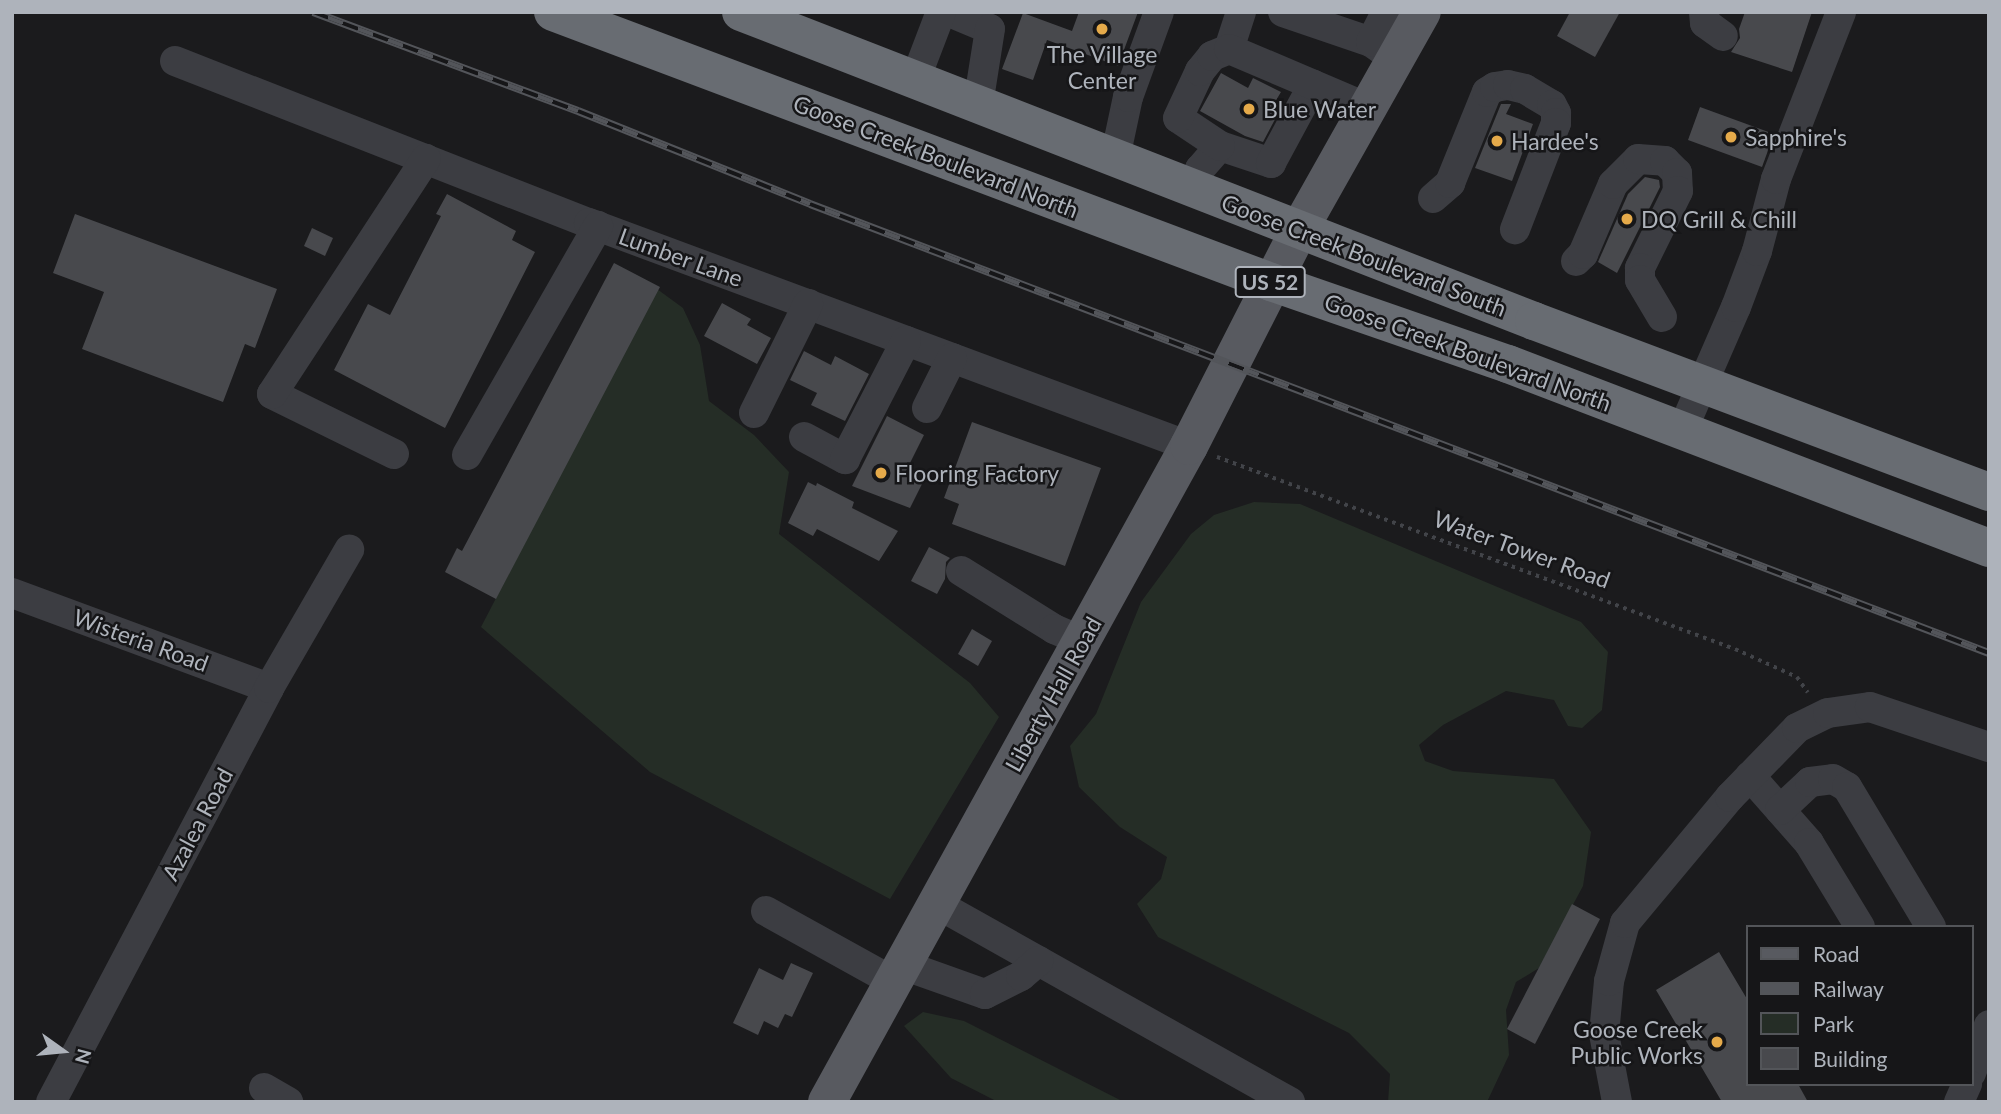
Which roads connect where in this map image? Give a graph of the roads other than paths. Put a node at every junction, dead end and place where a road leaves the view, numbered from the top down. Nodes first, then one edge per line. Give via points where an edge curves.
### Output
1 (553, 12) edge
2 (741, 12) edge
3 (941, 12) edge
4 (949, 12) edge
5 (1159, 12) edge
6 (1241, 12) edge
7 (1283, 12) edge
8 (1386, 12) edge
9 (1422, 12) edge
10 (1704, 12) edge
11 (1842, 12) edge
12 (597, 19) edge
13 (1723, 36) dead end
14 (1228, 49) junction
15 (1383, 51) junction
16 (175, 61) dead end
17 (915, 80) junction
18 (1313, 85) junction
19 (978, 104) junction
20 (1368, 108) junction
21 (1220, 146) junction
22 (1115, 158) junction
23 (426, 159) junction
24 (1192, 188) junction
25 (1433, 198) dead end
26 (598, 226) junction
27 (1299, 229) junction
28 (1515, 229) dead end
29 (1576, 261) dead end
30 (1271, 282) junction
31 (808, 304) junction
32 (1662, 317) dead end
33 (901, 351) junction
34 (952, 358) junction
35 (1703, 384) junction
36 (927, 408) dead end
37 (754, 413) dead end
38 (1682, 431) junction
39 (804, 437) dead end
40 (1189, 446) junction
41 (394, 454) dead end
42 (467, 455) dead end
43 (1989, 492) edge
44 (1989, 548) edge
45 (349, 550) dead end
46 (961, 571) dead end
47 (12, 593) edge
48 (1082, 641) junction
49 (269, 688) junction
50 (1989, 747) edge
51 (1751, 776) junction
52 (1780, 810) junction
53 (937, 904) junction
54 (766, 911) dead end
55 (1859, 925) edge
56 (1930, 925) edge
57 (1038, 961) junction
58 (898, 973) junction
59 (1989, 1025) edge
60 (1973, 1068) edge
61 (1966, 1086) edge
62 (51, 1102) edge
63 (827, 1102) edge
64 (1290, 1102) edge
65 (1617, 1102) edge
66 (1959, 1102) edge

1 - 12 highway, Goose Creek Boulevard North / US 52
2 - 17 highway, Goose Creek Boulevard South / US 52
3 - 17 street
4 - 19 street via 990,29
5 - 22 street via 1128,97
6 - 14 street
7 - 15 street
8 - 15 street
9 - 15 main road, Liberty Hall Road
10 - 13 street via 1705,23
11 - 35 street via 1776,178 1757,251
12 - 30 highway, Goose Creek Boulevard North / US 52
14 - 18 street
14 - 21 street via 1212,56 1200,71 1178,118
15 - 20 main road, Liberty Hall Road
16 - 23 street, Lumber Lane
17 - 19 highway, Goose Creek Boulevard South / US 52
18 - 20 street
18 - 21 street via 1271,163
19 - 22 highway, Goose Creek Boulevard South / US 52
20 - 27 main road, Liberty Hall Road
21 - 24 street via 1200,169
22 - 24 highway, Goose Creek Boulevard South / US 52
23 - 26 street, Lumber Lane
23 - 41 street via 272,394
24 - 27 highway, Goose Creek Boulevard South / US 52
25 - 28 street via 1450,183 1487,92 1508,85 1525,89 1552,105 1556,123
26 - 31 street, Lumber Lane
26 - 42 street
27 - 30 main road, Liberty Hall Road
27 - 35 highway, Goose Creek Boulevard South / US 52
29 - 32 street via 1613,184 1638,159 1665,161 1677,173 1678,191 1640,268 1640,280
30 - 38 highway, Goose Creek Boulevard North / US 52 via 1508,364
30 - 40 main road, Liberty Hall Road
31 - 33 street, Lumber Lane via 860,324
31 - 37 street
33 - 34 street, Lumber Lane
33 - 39 street via 845,459
34 - 36 street
34 - 40 street, Lumber Lane
35 - 38 street
35 - 43 highway, Goose Creek Boulevard South / US 52
38 - 44 highway, Goose Creek Boulevard North / US 52
40 - 48 main road, Liberty Hall Road
45 - 49 street, Azalea Road
46 - 48 street via 1054,629
47 - 49 street, Wisteria Road
48 - 53 main road, Liberty Hall Road
49 - 62 street, Azalea Road
50 - 51 street via 1870,707 1821,715 1797,728
51 - 52 street
51 - 65 street via 1625,923 1609,981 1604,1034
52 - 55 street via 1810,843
52 - 56 street via 1810,782 1833,779 1847,787
53 - 57 street
53 - 58 main road, Liberty Hall Road
54 - 58 street
57 - 58 street via 985,995
57 - 64 street
58 - 63 main road, Liberty Hall Road
59 - 60 street
61 - 66 street

